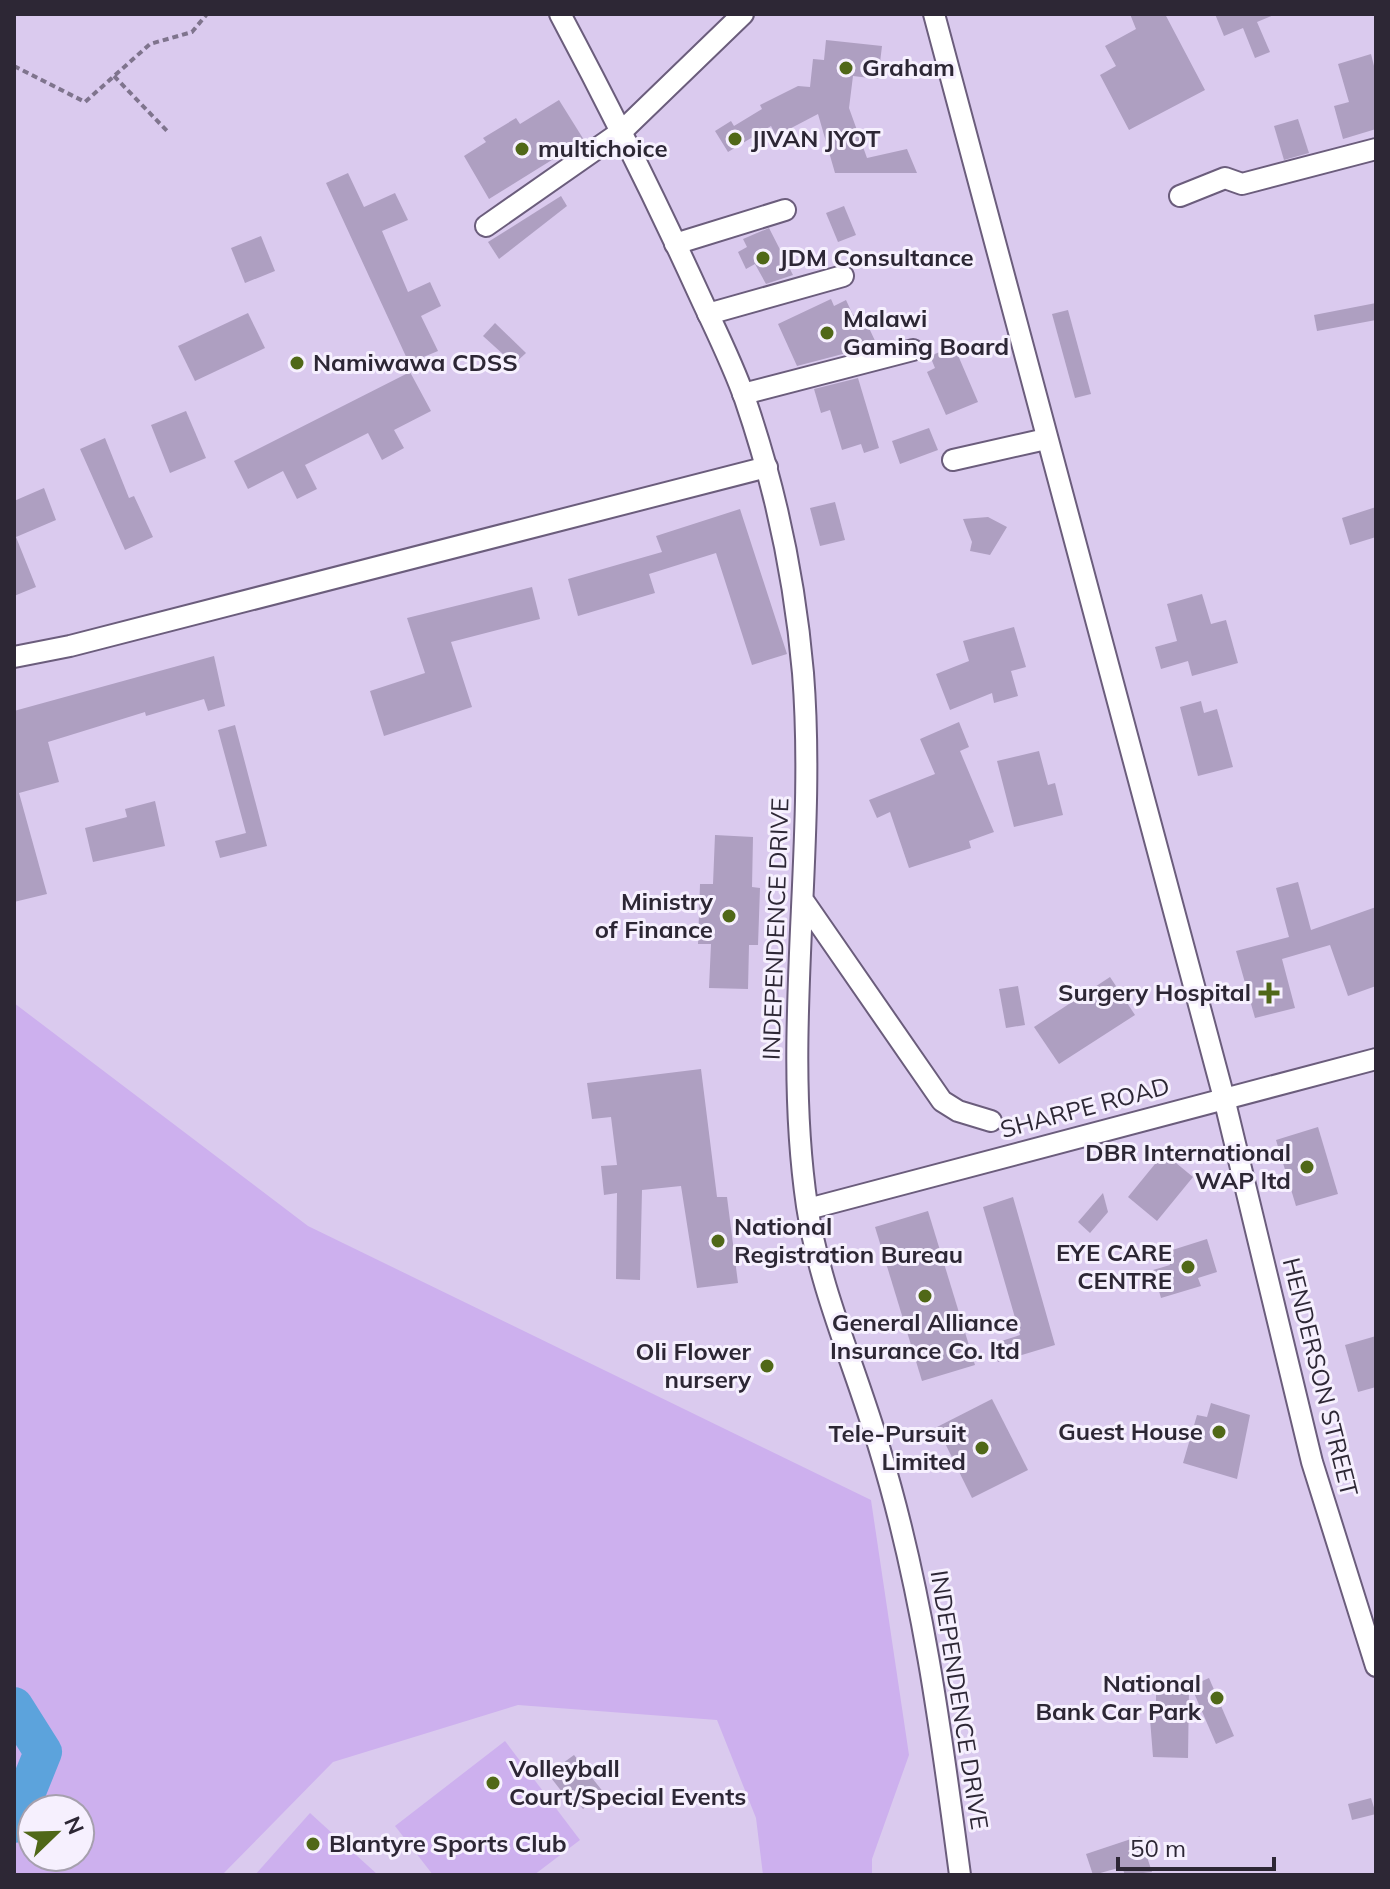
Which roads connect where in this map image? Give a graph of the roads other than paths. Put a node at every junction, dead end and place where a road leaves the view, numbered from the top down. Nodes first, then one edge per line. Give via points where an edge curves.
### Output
1 (560, 14) edge
2 (743, 14) edge
3 (934, 14) edge
4 (622, 131) junction
5 (1376, 149) edge
6 (1180, 196) dead end
7 (785, 210) dead end
8 (486, 226) dead end
9 (675, 244) junction
10 (843, 276) dead end
11 (708, 314) junction
12 (913, 350) dead end
13 (743, 394) junction
14 (1046, 439) junction
15 (953, 460) dead end
16 (767, 467) junction
17 (14, 657) edge
18 (805, 903) junction
19 (1376, 1059) edge
20 (1224, 1098) junction
21 (991, 1121) dead end
22 (808, 1209) junction
23 (1376, 1666) edge
24 (960, 1875) edge

1 - 4 street, INDEPENDENCE DRIVE
2 - 4 street
3 - 14 street, HENDERSON STREET
4 - 8 street
4 - 9 street, INDEPENDENCE DRIVE
5 - 6 street via 1242,184 1225,178
7 - 9 street
9 - 11 street, INDEPENDENCE DRIVE
10 - 11 street
11 - 13 street, INDEPENDENCE DRIVE
12 - 13 street
13 - 16 street, INDEPENDENCE DRIVE
14 - 15 street
14 - 20 street, HENDERSON STREET
16 - 17 street
16 - 18 street, INDEPENDENCE DRIVE via 803,671
18 - 21 street via 942,1101
18 - 22 street, INDEPENDENCE DRIVE via 797,1064 798,1133
19 - 20 street, SHARPE ROAD
20 - 22 street, SHARPE ROAD
20 - 23 street, HENDERSON STREET via 1312,1462
22 - 24 street, INDEPENDENCE DRIVE via 825,1291 879,1446 921,1607

